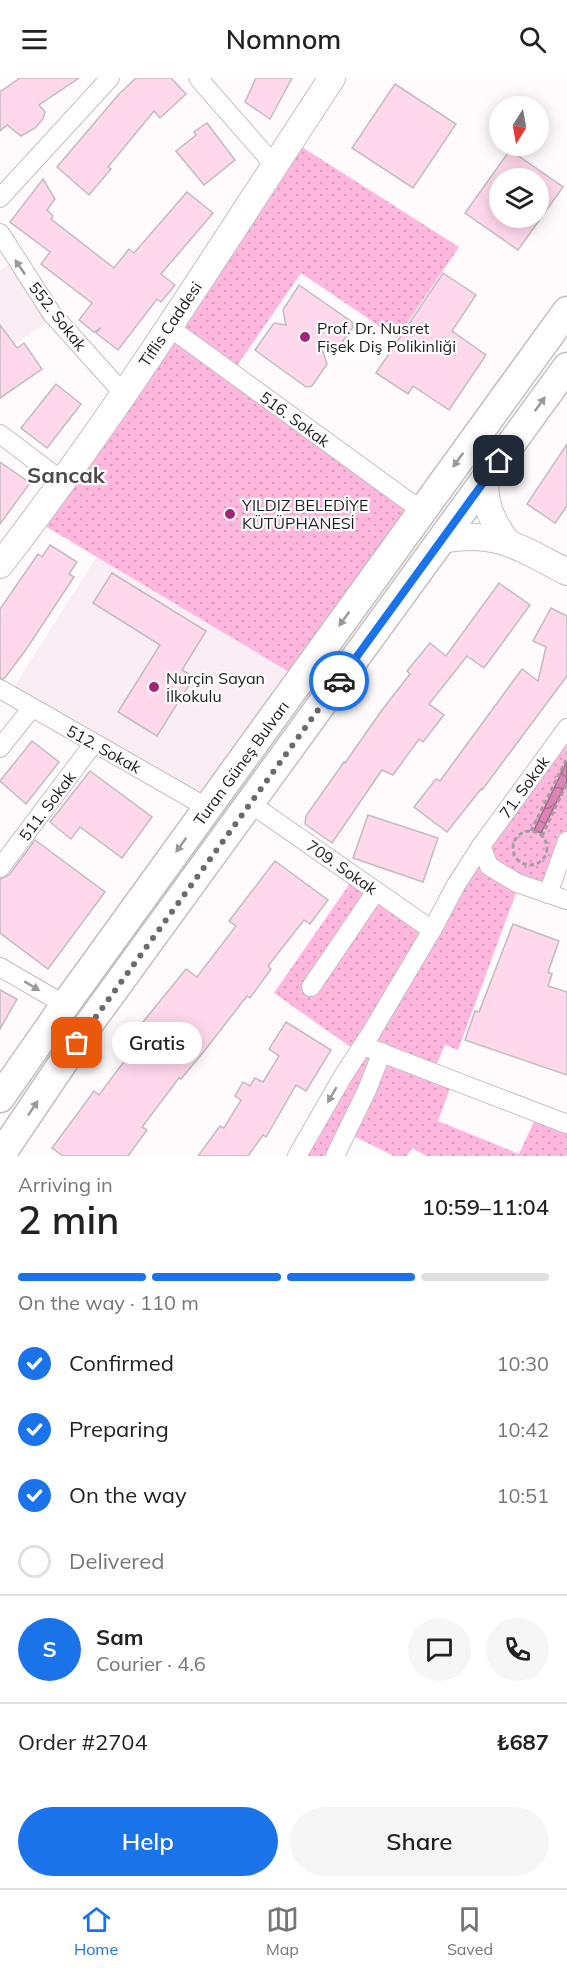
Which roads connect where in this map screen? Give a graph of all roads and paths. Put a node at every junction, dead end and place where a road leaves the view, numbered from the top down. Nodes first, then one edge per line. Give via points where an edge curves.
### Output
1 (110, 78) edge
2 (198, 78) edge
3 (332, 78) edge
4 (275, 166) junction
5 (0, 198) edge
6 (0, 233) edge
7 (567, 311) edge
8 (168, 327) junction
9 (567, 367) edge
10 (123, 393) junction
11 (0, 434) edge
12 (485, 480) junction
13 (62, 482) junction
14 (422, 511) junction
15 (441, 540) junction
16 (507, 542) junction
17 (0, 565) edge
18 (567, 572) edge
19 (0, 689) edge
20 (31, 708) junction
21 (567, 728) edge
22 (94, 743) junction
23 (0, 748) edge
24 (567, 758) edge
25 (567, 783) edge
26 (251, 804) junction
27 (208, 808) junction
28 (531, 831) junction
29 (542, 836) junction
30 (567, 841) edge
31 (481, 846) junction
32 (0, 868) edge
33 (376, 891) junction
34 (548, 894) junction
35 (567, 900) edge
36 (432, 930) junction
37 (0, 967) edge
38 (310, 987) dead end
39 (65, 1005) junction
40 (364, 1046) junction
41 (382, 1053) junction
42 (0, 1098) edge
43 (319, 1117) junction
44 (567, 1124) edge
45 (346, 1132) junction
46 (0, 1156) edge
47 (297, 1156) edge
48 (335, 1156) edge

1 - 5 street
2 - 4 street
3 - 4 street, Tiflis Caddesi
4 - 8 street, Tiflis Caddesi
10 -> 6 street, 552. Sokak via 52,314
7 -> 14 main road, Turan Güneş Bulvarı
8 - 10 street, Tiflis Caddesi
8 - 14 street, 516. Sokak
12 -> 9 main road, Turan Güneş Bulvarı
10 - 13 street, Tiflis Caddesi
11 - 13 street
12 - 15 main road, Turan Güneş Bulvarı
12 - 16 street via 485,499
13 - 17 street, Tiflis Caddesi
14 -> 27 main road, Turan Güneş Bulvarı
15 - 16 street via 469,536
15 - 26 main road, Turan Güneş Bulvarı
16 - 18 street
19 - 20 street, 512. Sokak
20 - 22 street, 512. Sokak
20 - 23 street
21 - 31 street, 71. Sokak
22 - 27 street, 512. Sokak
22 - 32 street, 511. Sokak
24 - 28 path
25 - 29 path
26 - 33 street, 709. Sokak
46 -> 26 main road, Turan Güneş Bulvarı via 89,1024
27 -> 39 main road, Turan Güneş Bulvarı
28 - 29 path
28 - 29 path via 514,842 513,853 520,862 531,865 545,857 547,846
30 - 34 street
31 - 34 street via 489,866 516,883
31 - 36 street, 71. Sokak
33 - 36 street, 709. Sokak
33 - 38 street
34 - 35 street
36 - 40 street, 71. Sokak
37 -> 39 street
39 - 42 main road, Turan Güneş Bulvarı
40 - 41 street
40 -> 43 street, 71. Sokak
41 - 44 street
41 - 45 street
43 - 45 street
43 - 47 street, 71. Sokak
45 - 48 street

